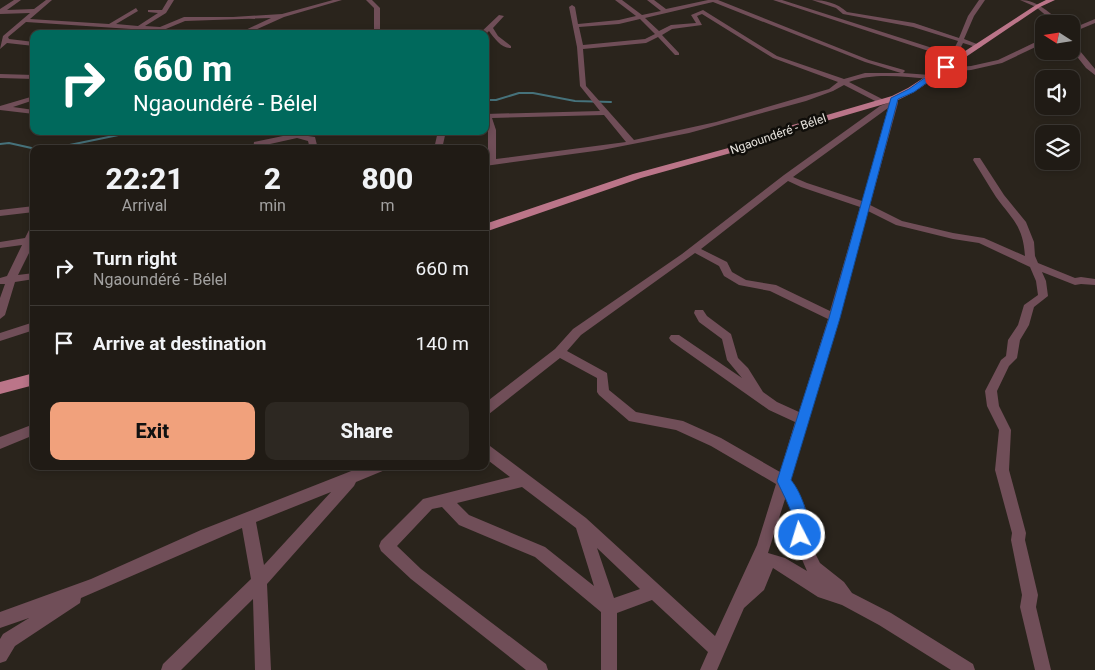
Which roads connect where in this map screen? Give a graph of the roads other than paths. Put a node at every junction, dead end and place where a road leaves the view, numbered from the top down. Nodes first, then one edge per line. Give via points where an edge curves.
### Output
1 (18, 0) edge
2 (49, 0) edge
3 (171, 0) edge
4 (339, 0) edge
5 (369, 0) edge
6 (618, 0) edge
7 (650, 0) edge
8 (714, 0) edge
9 (776, 0) edge
10 (815, 0) edge
11 (982, 0) edge
12 (1023, 0) edge
13 (1052, 0) edge
14 (1038, 6) junction
15 (572, 7) dead end
16 (136, 10) dead end
17 (35, 11) junction
18 (150, 11) dead end
19 (0, 12) edge
20 (164, 12) junction
21 (666, 12) junction
22 (172, 15) dead end
23 (1048, 15) edge
24 (282, 16) junction
25 (501, 16) dead end
26 (642, 18) junction
27 (183, 19) junction
28 (24, 20) junction
29 (1095, 21) edge
30 (109, 26) junction
31 (489, 26) junction
32 (576, 26) junction
33 (140, 27) junction
34 (1080, 27) edge
35 (136, 30) edge
36 (249, 30) edge
37 (378, 30) edge
38 (486, 30) edge
39 (658, 34) junction
40 (961, 43) junction
41 (2, 44) edge
42 (30, 44) edge
43 (1035, 44) edge
44 (509, 47) dead end
45 (580, 47) junction
46 (976, 47) junction
47 (1028, 47) junction
48 (1035, 47) edge
49 (677, 54) dead end
50 (949, 55) junction
51 (1080, 55) edge
52 (959, 58) junction
53 (944, 68) junction
54 (1095, 73) edge
55 (0, 76) edge
56 (925, 76) junction
57 (30, 77) edge
58 (842, 81) junction
59 (30, 99) edge
60 (895, 100) junction
61 (881, 102) junction
62 (0, 108) edge
63 (30, 112) edge
64 (605, 113) junction
65 (489, 116) edge
66 (489, 123) edge
67 (296, 135) joint
68 (631, 142) junction
69 (257, 145) edge
70 (313, 145) edge
71 (978, 160) dead end
72 (489, 163) edge
73 (788, 177) junction
74 (866, 206) junction
75 (30, 209) edge
76 (0, 213) edge
77 (489, 227) edge
78 (30, 240) edge
79 (30, 242) edge
80 (0, 245) edge
81 (694, 249) junction
82 (1034, 266) junction
83 (30, 277) edge
84 (12, 279) junction
85 (0, 282) edge
86 (1095, 282) edge
87 (699, 313) dead end
88 (0, 315) edge
89 (834, 318) junction
90 (30, 327) edge
91 (0, 336) edge
92 (675, 338) dead end
93 (558, 352) junction
94 (30, 379) edge
95 (0, 388) edge
96 (758, 396) junction
97 (489, 407) edge
98 (802, 420) junction
99 (30, 431) edge
100 (0, 442) edge
101 (489, 453) edge
102 (371, 470) edge
103 (352, 478) junction
104 (524, 480) junction
105 (784, 481) junction
106 (444, 500) junction
107 (248, 520) junction
108 (581, 523) junction
109 (259, 582) junction
110 (93, 586) junction
111 (654, 591) junction
112 (846, 599) junction
113 (737, 605) junction
114 (609, 608) junction
115 (0, 620) edge
116 (717, 649) junction
117 (0, 655) edge
118 (169, 670) edge
119 (264, 670) edge
120 (540, 670) edge
121 (609, 670) edge
122 (708, 670) edge
123 (967, 670) edge
124 (1043, 670) edge

1 - 19 street
2 - 17 street
3 - 20 street
4 - 24 street
5 - 37 street via 377,8
6 - 26 street
7 - 21 street
8 - 21 street
8 - 56 street via 867,61
9 - 50 street
10 - 40 street via 838,7 845,13 868,16
11 - 40 street via 971,16
12 - 14 street
13 - 14 main road, Ngaoundéré - Bélel
14 - 23 street
14 - 46 main road, Ngaoundéré - Bélel
15 - 32 street
16 - 30 street
17 - 19 street
17 - 28 street
18 - 20 street
20 - 33 street
21 - 26 street
22 - 27 street
24 - 27 street
24 - 36 street
25 - 31 street
26 - 32 street
26 - 39 street
27 - 33 street via 163,29
28 - 30 street
28 - 41 street via 5,37
29 - 34 street
30 - 33 street
31 - 38 street
31 - 44 street
32 - 45 street
33 - 35 street
39 - 45 street via 646,41
39 - 49 street
39 - 58 street via 671,26 700,24 694,15 703,12 775,57
40 - 46 street
40 - 50 street via 958,50
41 - 42 street
43 - 47 street
45 - 64 street via 584,86
46 - 52 main road, Ngaoundéré - Bélel
47 - 48 street
47 - 53 street via 1000,62 971,68
50 - 52 street
50 - 53 street via 942,62
51 - 54 street
52 - 53 main road, Ngaoundéré - Bélel
53 - 56 main road, Ngaoundéré - Bélel
55 - 57 street
56 - 58 street via 878,74
56 - 60 main road, Ngaoundéré - Bélel via 912,90
58 - 61 street
58 - 68 street via 832,90 738,120
59 - 62 street
60 - 61 main road, Ngaoundéré - Bélel
60 - 73 street
60 - 74 street
61 - 77 main road, Ngaoundéré - Bélel via 782,131 735,149 637,176
62 - 63 street
64 - 65 street
64 - 68 street
66 - 72 street via 492,130
67 - 69 street
67 - 70 street via 312,140
68 - 72 street
71 - 82 street via 1021,222 1030,242
73 - 74 street
73 - 81 street
74 - 82 street via 898,223 981,240
74 - 89 street
75 - 76 street
78 - 80 street
79 - 84 street
81 - 89 street via 723,264 728,274 743,283 772,288
81 - 93 street via 577,332
82 - 86 street via 1076,282
82 - 124 street via 1043,296 1029,305 1010,358 991,391 993,406 1005,430 1002,470 1019,533 1030,595 1028,607
83 - 84 street
84 - 85 street
84 - 88 street
87 - 96 street via 727,337 733,360 744,371
89 - 98 street
90 - 91 street
92 - 96 street
93 - 97 street
93 - 105 street via 602,376 603,392 633,417 678,425 716,442
94 - 95 main road
96 - 98 street
98 - 105 street
99 - 100 street
101 - 104 street
102 - 103 street
103 - 107 street
103 - 109 street
104 - 106 street
104 - 108 street
105 - 112 street via 799,512 802,544 812,566 840,588
105 - 113 street via 764,546
106 - 114 street via 464,520 540,552
106 - 120 street via 428,504 386,546 416,574
107 - 109 street
107 - 110 street via 206,535
108 - 111 street
108 - 114 street
109 - 118 street
109 - 119 street
110 - 115 street
110 - 117 street via 9,640
111 - 114 street
111 - 116 street
112 - 113 street via 824,591 770,560 759,585
112 - 123 street
113 - 116 street
114 - 121 street
116 - 122 street

